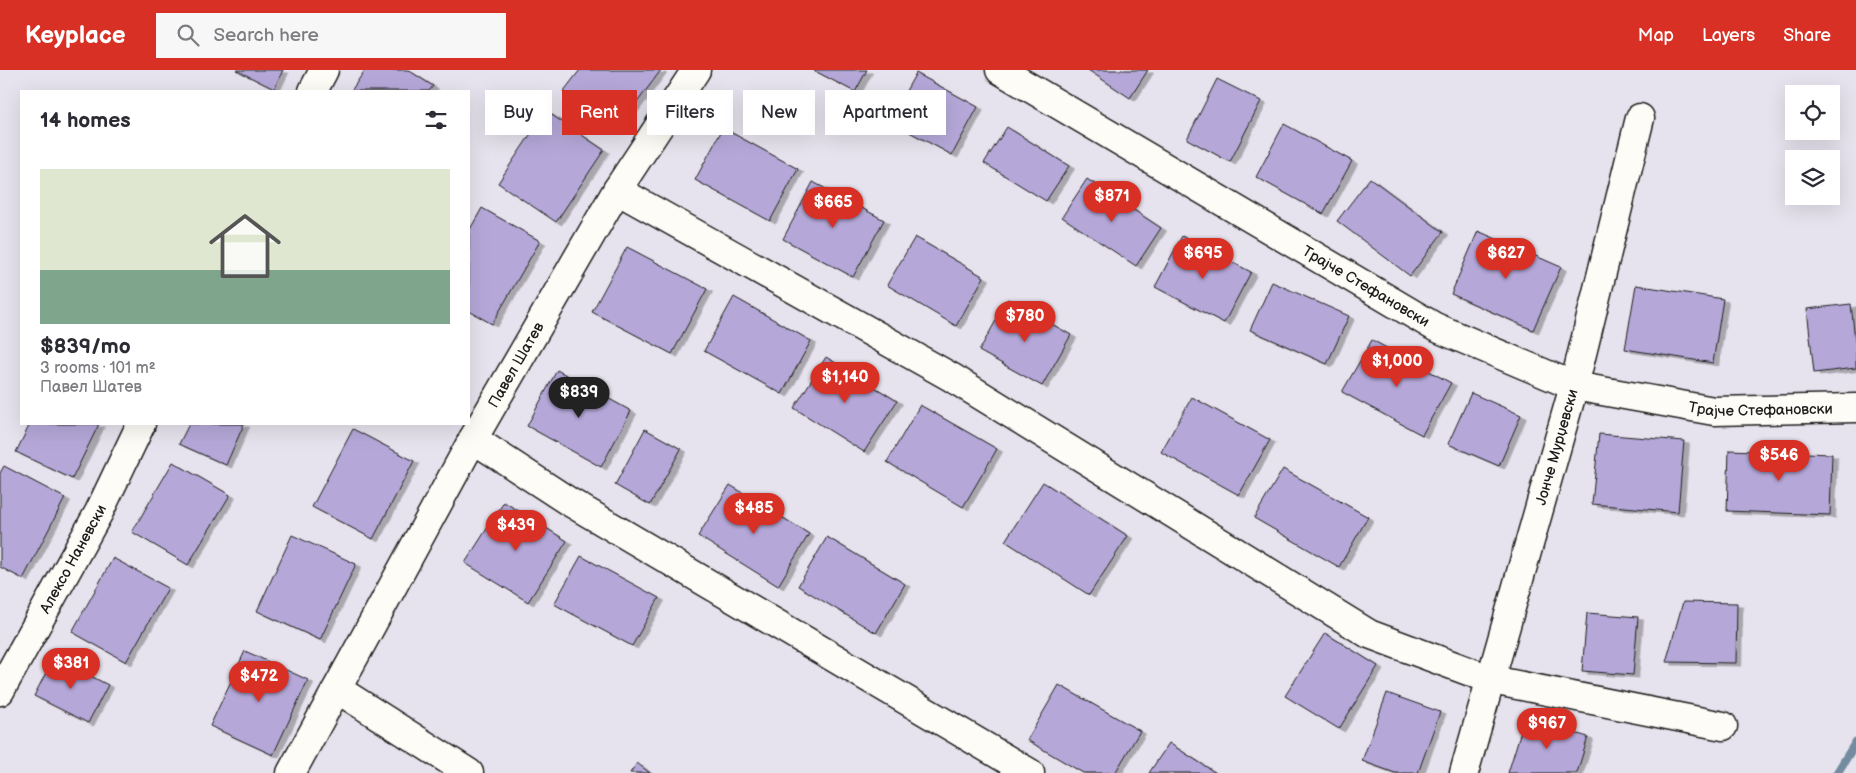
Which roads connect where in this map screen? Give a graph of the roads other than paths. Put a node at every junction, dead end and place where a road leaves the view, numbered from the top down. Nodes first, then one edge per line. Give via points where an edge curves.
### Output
1 (324, 70) edge
2 (696, 70) edge
3 (1000, 70) edge
4 (314, 90) edge
5 (1640, 118) dead end
6 (617, 190) junction
7 (1574, 386) junction
8 (1856, 408) edge
9 (141, 425) edge
10 (473, 439) junction
11 (1492, 680) junction
12 (337, 689) junction
13 (0, 691) edge
14 (1723, 726) dead end
15 (291, 773) edge
16 (469, 773) edge
17 (1030, 773) edge
18 (1464, 773) edge

1 - 4 street
2 - 6 street, Павел Шатев
3 - 7 street, Трајче Стефановски via 1435,327
5 - 7 street, Јонче Мурџевски
6 - 10 street, Павел Шатев
6 - 11 street via 951,377 1368,634
7 - 8 street, Трајче Стефановски via 1714,410
7 - 11 street, Јонче Мурџевски
9 - 13 street, Алексо Наневски via 99,512
10 - 12 street, Павел Шатев
10 - 17 street via 568,501
11 - 14 street
11 - 18 street, Јонче Мурџевски
12 - 15 street, Павел Шатев
12 - 16 street

